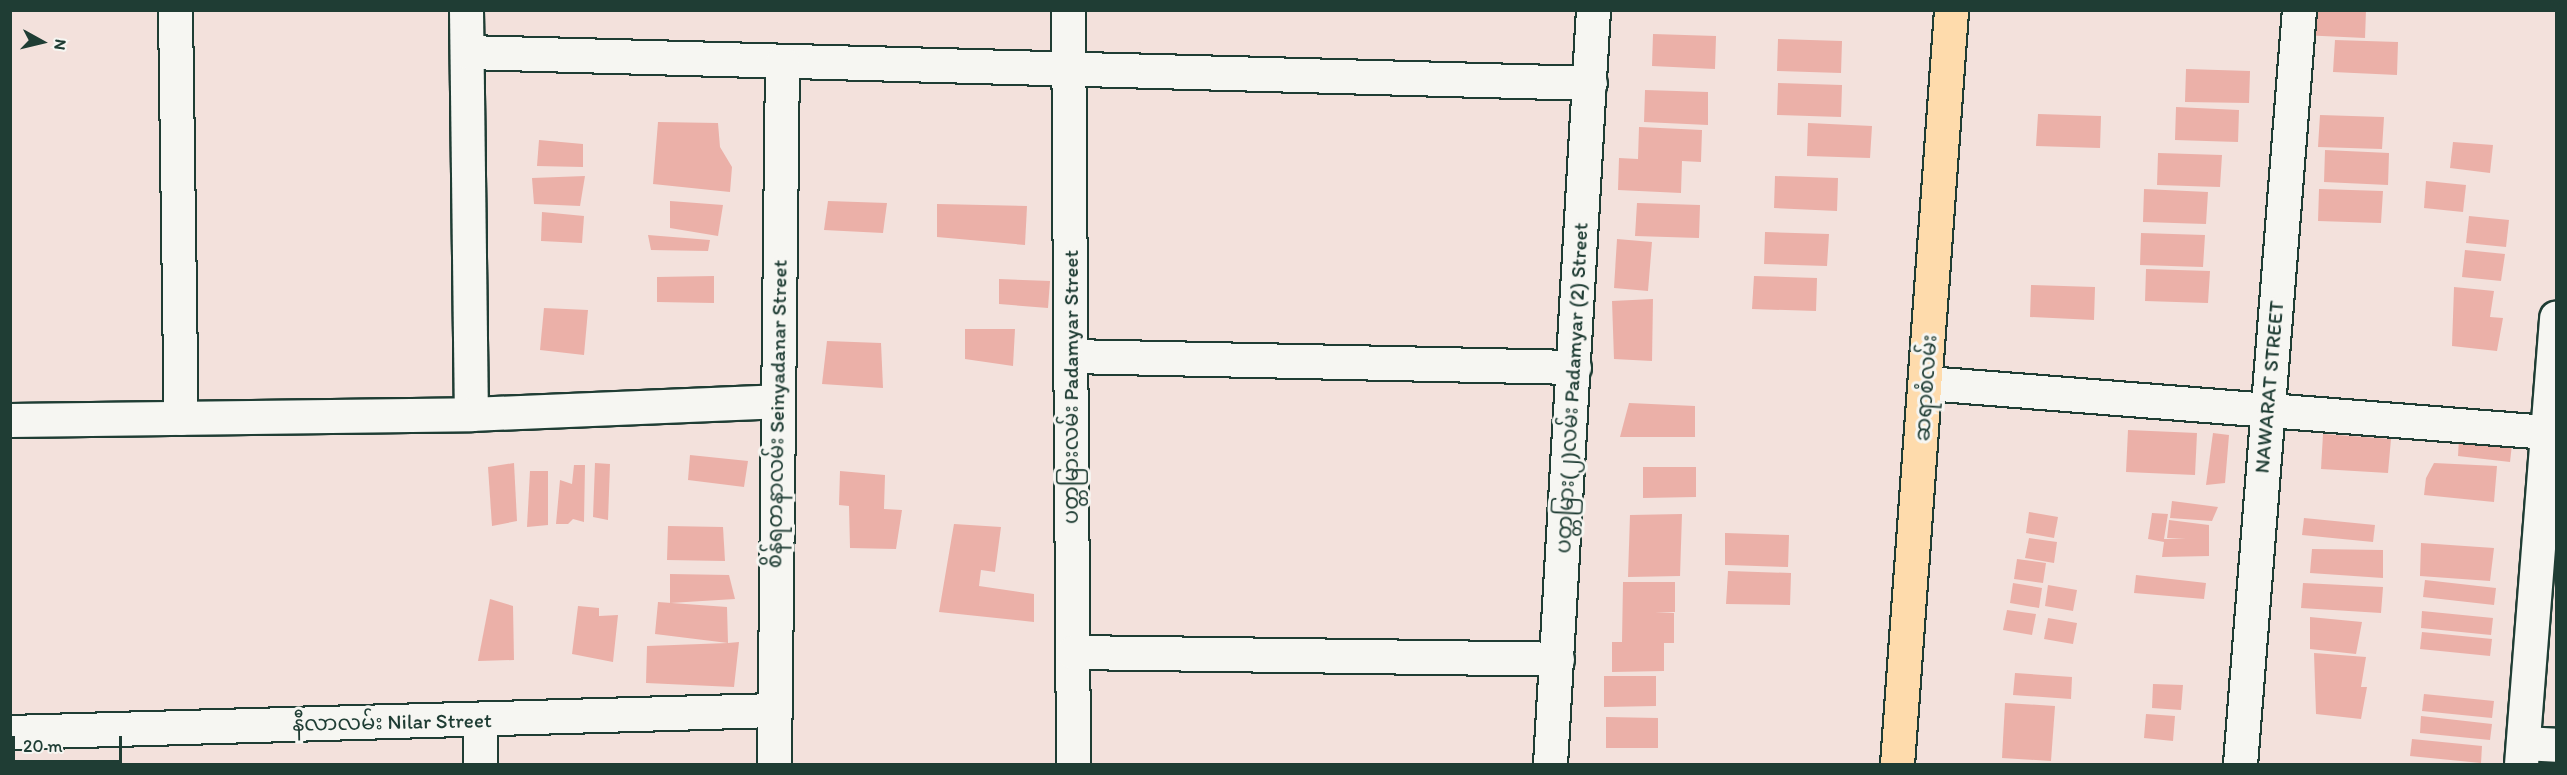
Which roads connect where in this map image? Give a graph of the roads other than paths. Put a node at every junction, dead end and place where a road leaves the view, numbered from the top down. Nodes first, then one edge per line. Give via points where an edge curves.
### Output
1 (176, 10) edge
2 (466, 10) edge
3 (1068, 10) edge
4 (1593, 10) edge
5 (1951, 10) edge
6 (2299, 10) edge
7 (467, 52) junction
8 (782, 63) junction
9 (1068, 67) junction
10 (1590, 83) junction
11 (2556, 317) edge
12 (1070, 356) junction
13 (1574, 367) junction
14 (1927, 383) junction
15 (777, 401) junction
16 (2267, 410) junction
17 (471, 414) junction
18 (181, 418) junction
19 (10, 420) edge
20 (2547, 432) junction
21 (1073, 652) junction
22 (1557, 659) junction
23 (774, 710) junction
24 (480, 720) junction
25 (10, 732) edge
26 (2556, 745) edge
27 (2522, 754) edge
28 (480, 765) edge
29 (774, 765) edge
30 (1073, 765) edge
31 (1550, 765) edge
32 (1897, 765) edge
33 (2240, 765) edge

1 - 18 street
2 - 7 street
3 - 9 street, ပတ္တမြားလမ်း Padamyar Street
4 - 10 street, ပတ္တမြား(၂)လမ်း Padamyar (2) Street
5 - 14 main road, ဆရာစံလမ်း
6 - 16 street, NAWARAT STREET
7 - 8 street
7 - 17 street
8 - 9 street
8 - 15 street, စိန်ရတနာလမ်း Seinyadanar Street
9 - 10 street
9 - 12 street, ပတ္တမြားလမ်း Padamyar Street
10 - 13 street, ပတ္တမြား(၂)လမ်း Padamyar (2) Street
11 - 20 street
12 - 13 street
12 - 21 street, ပတ္တမြားလမ်း Padamyar Street
13 - 22 street, ပတ္တမြား(၂)လမ်း Padamyar (2) Street
14 - 16 street
14 - 32 main road, ဆရာစံလမ်း
15 - 17 street
15 - 23 street, စိန်ရတနာလမ်း Seinyadanar Street
16 - 20 street
16 - 33 street, NAWARAT STREET
17 - 18 street
18 - 19 street
20 - 27 street
21 - 22 street
21 - 30 street, ပတ္တမြားလမ်း Padamyar Street
22 - 31 street, ပတ္တမြား(၂)လမ်း Padamyar (2) Street
23 - 24 street, နီလာလမ်း Nilar Street
23 - 29 street, စိန်ရတနာလမ်း Seinyadanar Street
24 - 25 street, နီလာလမ်း Nilar Street
24 - 28 street
26 - 27 street

